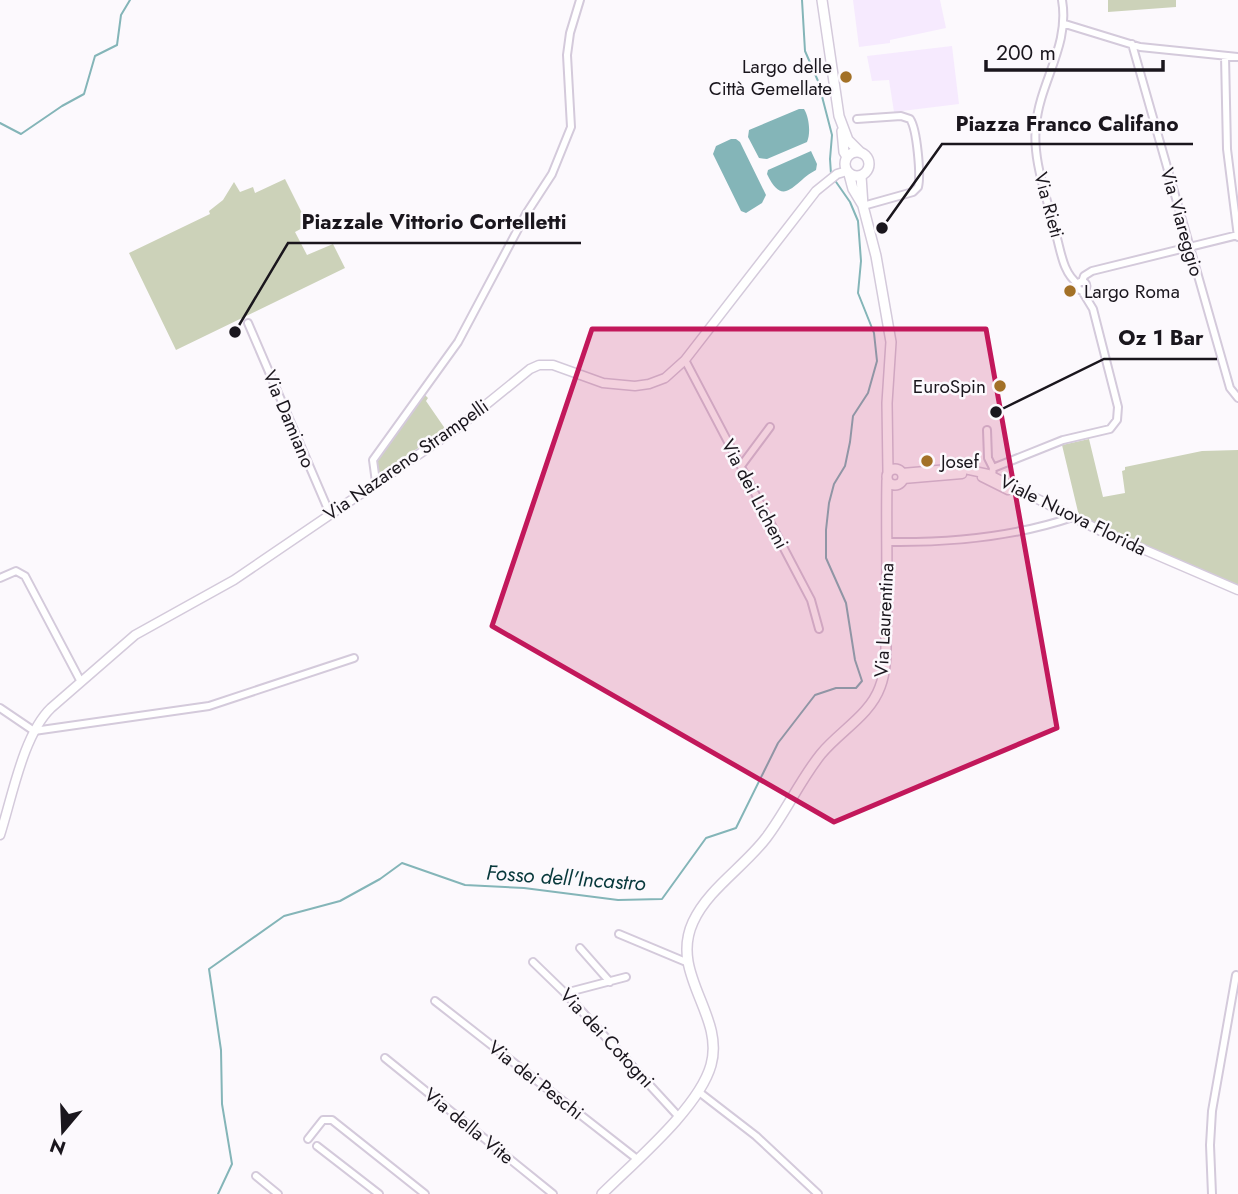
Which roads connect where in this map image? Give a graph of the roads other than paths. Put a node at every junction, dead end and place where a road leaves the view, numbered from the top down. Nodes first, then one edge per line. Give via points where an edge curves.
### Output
1 (580, 0) edge
2 (822, 0) edge
3 (1062, 0) edge
4 (1065, 23) junction
5 (1132, 44) junction
6 (1225, 56) junction
7 (1238, 57) edge
8 (857, 119) dead end
9 (842, 125) junction
10 (861, 153) junction
11 (847, 157) junction
12 (844, 173) junction
13 (861, 176) junction
14 (863, 206) junction
15 (1238, 236) edge
16 (1189, 247) junction
17 (1080, 286) junction
18 (248, 323) dead end
19 (685, 360) junction
20 (1238, 398) edge
21 (770, 427) dead end
22 (987, 430) dead end
23 (888, 452) junction
24 (741, 466) junction
25 (993, 472) junction
26 (888, 476) junction
27 (900, 476) junction
28 (376, 482) junction
29 (330, 514) junction
30 (1070, 519) junction
31 (888, 530) junction
32 (887, 542) junction
33 (0, 578) edge
34 (1238, 592) edge
35 (819, 629) dead end
36 (354, 658) dead end
37 (81, 682) junction
38 (0, 708) edge
39 (34, 731) junction
40 (0, 835) edge
41 (619, 934) dead end
42 (580, 948) dead end
43 (533, 962) dead end
44 (686, 962) junction
45 (1236, 975) dead end
46 (626, 977) dead end
47 (610, 982) junction
48 (565, 993) junction
49 (435, 1001) dead end
50 (385, 1058) dead end
51 (699, 1093) junction
52 (679, 1116) junction
53 (308, 1139) dead end
54 (317, 1146) dead end
55 (637, 1159) junction
56 (256, 1176) dead end
57 (278, 1194) edge
58 (379, 1194) edge
59 (424, 1194) edge
60 (553, 1194) edge
61 (602, 1194) edge
62 (818, 1194) edge
63 (1212, 1194) edge

1 - 28 street via 567,58 570,127 553,170 458,342 373,460
2 - 9 main road
3 - 4 street, Via Rieti
4 - 5 street
4 - 17 street, Via Rieti via 1041,100 1035,140 1066,270
5 - 6 street
5 - 16 street, Via Viareggio
6 - 7 street
6 - 15 street via 1226,135
8 - 14 street via 910,119 920,180 913,192
9 - 10 main road
9 - 11 main road
10 - 11 main road
10 - 13 main road via 869,162
11 - 12 main road
12 - 13 main road
12 - 14 main road, Via Laurentina
12 - 19 street, Via Nazareno Strampelli via 816,191
13 - 14 main road, Via Laurentina
14 - 23 main road, Via Laurentina via 891,342
15 - 16 street
16 - 17 street via 1092,271
16 - 20 street, Via Viareggio via 1230,387
17 - 25 street, Via Rieti via 1093,309 1118,407 1116,423 1108,430 1063,440
18 - 29 street, Via Damiano
19 - 24 street, Via dei Licheni
19 - 28 street, Via Nazareno Strampelli via 660,380 635,386 603,383 556,365 536,366 456,429
21 - 24 street
22 - 25 street
23 - 26 main road, Via Laurentina
23 - 27 main road, Via Laurentina
24 - 35 street, Via dei Licheni via 812,602
25 - 27 street, Viale Nuova Florida via 960,468
25 - 30 street, Viale Nuova Florida
26 - 27 main road via 894,469
26 - 27 main road via 891,484
26 - 31 main road, Via Laurentina
27 - 30 street, Viale Nuova Florida via 978,476
27 - 31 main road, Via Laurentina
28 - 29 street, Via Nazareno Strampelli
29 - 37 street, Via Nazareno Strampelli via 221,588 139,632
30 - 32 street via 962,541
30 - 34 street, Viale Nuova Florida
31 - 32 main road, Via Laurentina
32 - 44 main road, Via Laurentina via 885,660 880,687 869,707 824,750 764,841 700,910 689,933
33 - 37 street via 16,571 24,576
36 - 39 street via 209,706
37 - 39 street, Via Nazareno Strampelli via 45,714
38 - 39 street
39 - 40 street, Via Nazareno Strampelli
41 - 44 street
42 - 47 street
43 - 48 street, Via dei Cotogni
44 - 51 main road via 713,1042 711,1065
45 - 63 street via 1212,1111
46 - 47 street
47 - 48 street
48 - 52 street, Via dei Cotogni
49 - 55 street, Via dei Peschi
50 - 60 street, Via della Vite
51 - 52 main road
51 - 62 street via 756,1136
52 - 55 main road
53 - 59 street via 323,1121 332,1120
54 - 58 street
55 - 61 main road
56 - 57 street

